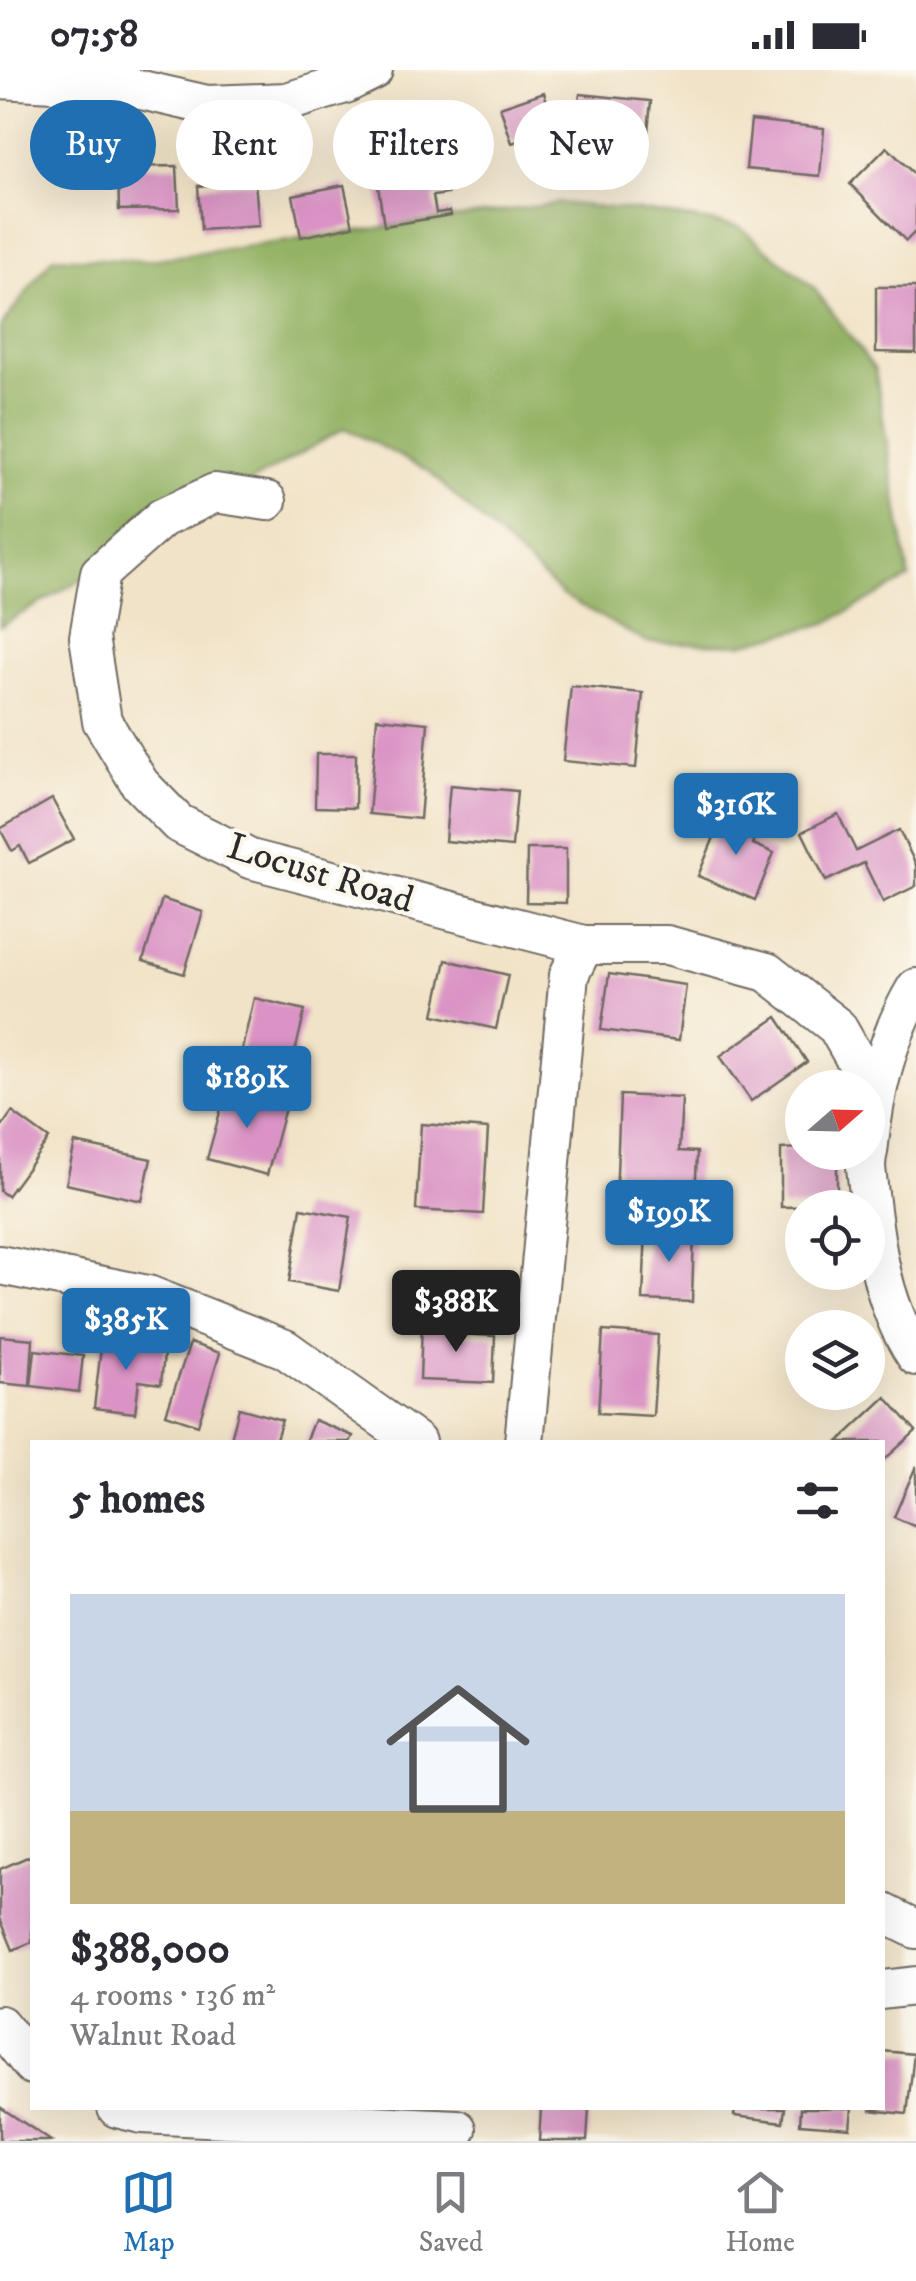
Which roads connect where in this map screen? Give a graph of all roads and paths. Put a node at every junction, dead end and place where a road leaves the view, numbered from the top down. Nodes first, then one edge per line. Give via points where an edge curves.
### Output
1 (373, 70) edge
2 (0, 78) edge
3 (139, 78) edge
4 (267, 501) dead end
5 (584, 945) junction
6 (916, 988) edge
7 (861, 1070) edge
8 (882, 1070) edge
9 (866, 1170) edge
10 (0, 1265) edge
11 (916, 1356) edge
12 (413, 1440) edge
13 (524, 1440) edge
14 (885, 1914) edge
15 (916, 1929) edge
16 (916, 1986) edge
17 (885, 1990) edge
18 (0, 2025) edge
19 (30, 2062) edge
20 (125, 2110) edge
21 (457, 2126) edge

1 - 3 street via 287,102 207,105
2 - 3 street
4 - 5 street, Locust Road via 215,493 162,518 100,573 89,637 102,722 140,784 178,823 250,859
5 - 7 street, Locust Road via 667,946 767,972 837,1027
5 - 13 street via 570,974
6 - 8 street
9 - 11 street via 876,1259
10 - 12 street via 148,1296 285,1349
14 - 15 street
16 - 17 street
18 - 19 street
20 - 21 street

